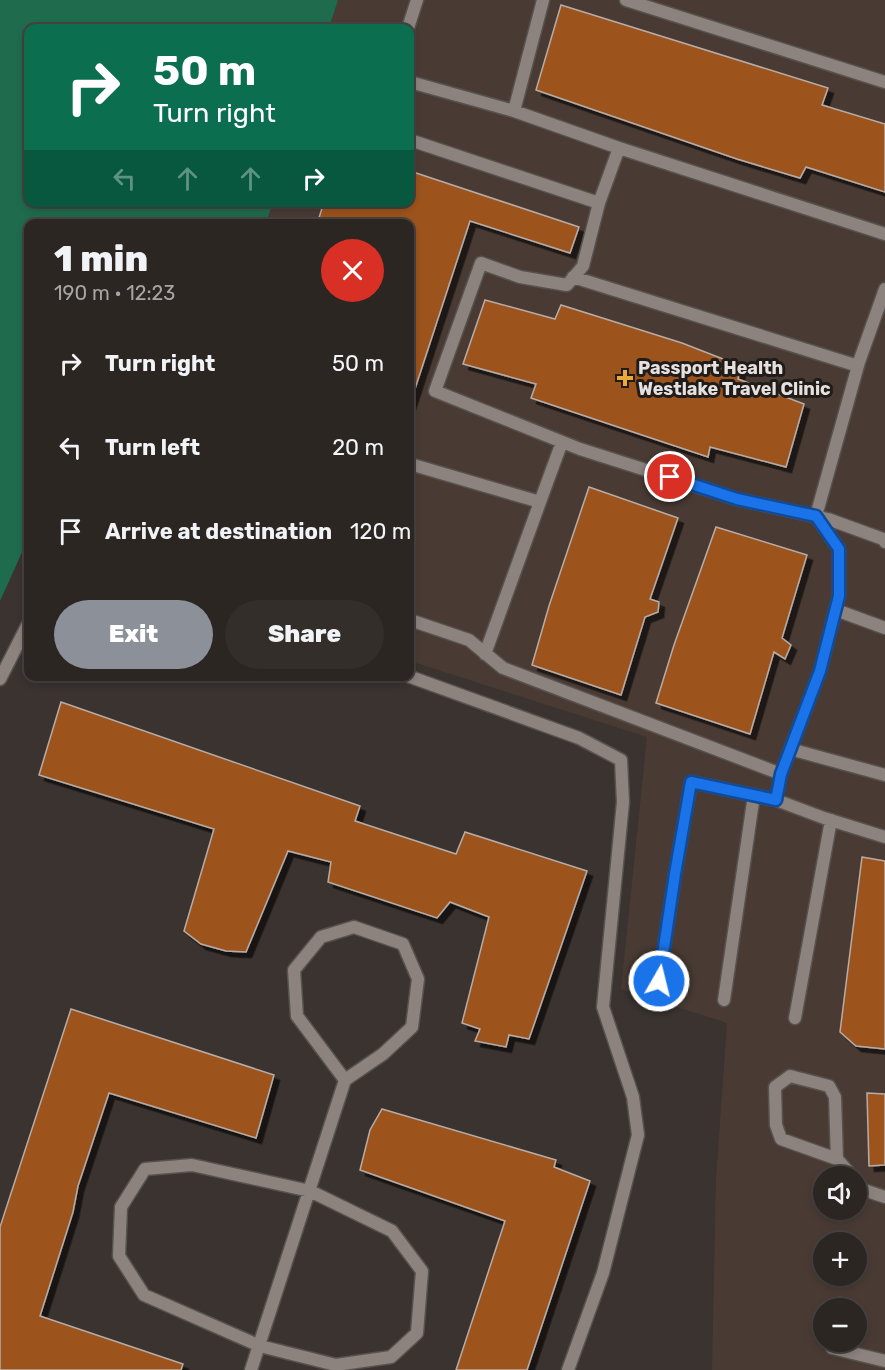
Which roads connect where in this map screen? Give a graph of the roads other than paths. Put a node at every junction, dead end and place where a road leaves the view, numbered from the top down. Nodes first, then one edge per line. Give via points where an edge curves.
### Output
1 (417, 0) edge
2 (543, 0) edge
3 (626, 0) edge
4 (409, 24) edge
5 (885, 82) edge
6 (414, 83) edge
7 (514, 111) junction
8 (414, 141) edge
9 (618, 148) junction
10 (599, 203) junction
11 (885, 234) edge
12 (573, 277) junction
13 (885, 290) edge
14 (858, 366) junction
15 (562, 442) junction
16 (414, 466) edge
17 (540, 502) junction
18 (816, 516) junction
19 (884, 538) edge
20 (836, 610) junction
21 (414, 621) edge
22 (885, 628) edge
23 (24, 632) edge
24 (485, 654) junction
25 (414, 678) edge
26 (0, 679) edge
27 (790, 749) junction
28 (781, 774) junction
29 (885, 775) edge
30 (754, 795) junction
31 (776, 800) junction
32 (831, 820) junction
33 (885, 837) edge
34 (659, 981) dead end
35 (724, 1000) dead end
36 (795, 1018) dead end
37 (345, 1080) junction
38 (837, 1159) junction
39 (843, 1166) edge
40 (310, 1191) junction
41 (867, 1191) edge
42 (885, 1197) edge
43 (260, 1346) junction
44 (850, 1352) edge
45 (885, 1360) edge
46 (251, 1370) edge
47 (568, 1370) edge

1 - 4 lane
2 - 7 lane
3 - 5 lane
6 - 7 lane
7 - 9 lane
8 - 10 lane
9 - 10 lane
9 - 11 lane
10 - 12 lane via 583,266
12 - 14 lane
12 - 15 lane via 567,285 520,277 481,263 435,391
13 - 14 lane
14 - 18 lane
15 - 17 lane
15 - 18 lane via 737,499
16 - 17 lane
17 - 24 lane
18 - 19 lane
18 - 20 lane via 839,549
20 - 22 lane
20 - 27 lane via 820,671
21 - 24 lane via 469,640
23 - 26 lane
24 - 28 lane via 503,668
25 - 47 lane via 579,738 621,760 623,801 603,1007 633,1097 638,1136 603,1273
27 - 28 lane
27 - 29 lane
28 - 31 lane
30 - 31 lane
30 - 34 lane via 691,782
30 - 35 lane
31 - 32 lane
32 - 33 lane
32 - 36 lane
37 - 37 lane via 412,1028 418,979 403,944 354,927 321,937 294,970 297,1016
37 - 40 lane
38 - 38 lane via 781,1139 776,1125 775,1087 790,1076 829,1086 835,1097
38 - 39 lane
40 - 43 lane
40 - 43 lane via 392,1231 422,1271 417,1333 391,1358 336,1365
40 - 43 lane via 192,1165 145,1169 120,1207 118,1256 144,1295
41 - 42 lane
43 - 46 lane
44 - 45 lane

